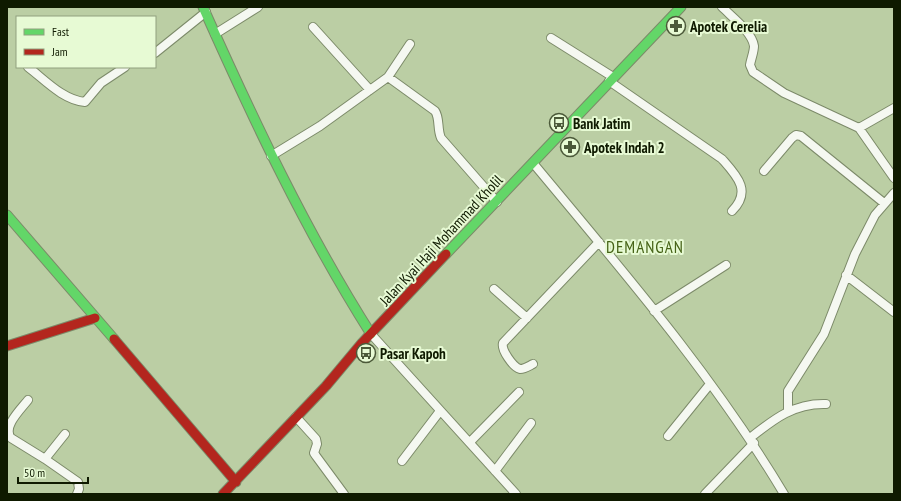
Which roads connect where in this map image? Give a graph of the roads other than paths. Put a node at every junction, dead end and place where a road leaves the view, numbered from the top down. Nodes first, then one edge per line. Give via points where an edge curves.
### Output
1 (258, 7) edge
2 (681, 7) edge
3 (722, 7) edge
4 (204, 10) edge
5 (312, 27) dead end
6 (215, 34) junction
7 (552, 38) dead end
8 (410, 44) dead end
9 (156, 52) edge
10 (29, 68) edge
11 (124, 68) edge
12 (388, 77) junction
13 (611, 79) junction
14 (370, 90) junction
15 (894, 108) edge
16 (859, 128) junction
17 (271, 156) junction
18 (533, 163) junction
19 (764, 171) dead end
20 (894, 178) edge
21 (894, 193) edge
22 (497, 202) junction
23 (884, 202) junction
24 (732, 211) dead end
25 (7, 214) edge
26 (598, 242) junction
27 (726, 264) dead end
28 (846, 275) junction
29 (494, 289) dead end
30 (654, 311) junction
31 (894, 312) edge
32 (95, 318) junction
33 (527, 318) junction
34 (371, 334) junction
35 (7, 346) edge
36 (533, 364) dead end
37 (710, 384) junction
38 (519, 392) dead end
39 (28, 400) dead end
40 (826, 404) dead end
41 (440, 411) junction
42 (788, 411) junction
43 (296, 417) junction
44 (531, 423) dead end
45 (65, 434) dead end
46 (668, 436) dead end
47 (752, 440) junction
48 (470, 442) junction
49 (45, 459) junction
50 (402, 461) dead end
51 (495, 471) junction
52 (236, 482) junction
53 (77, 494) edge
54 (224, 494) edge
55 (344, 494) edge
56 (516, 494) edge
57 (705, 494) edge
58 (784, 494) edge

1 - 6 street
2 - 13 street, Jalan Kyai Haji Mohammad Kholil
3 - 16 street via 753,42 750,65 753,72 784,93
4 - 6 street
4 - 9 street
5 - 14 street
6 - 17 street
7 - 13 street
8 - 12 street
10 - 11 street via 63,95 85,102 101,83
12 - 14 street
12 - 22 street via 435,111 438,115 438,132 441,138
13 - 18 street, Jalan Kyai Haji Mohammad Kholil
13 - 24 street via 722,159 737,176 742,188 738,204
14 - 17 street via 320,126
15 - 16 street
16 - 20 street
17 - 34 street via 346,296
18 - 22 street, Jalan Kyai Haji Mohammad Kholil
18 - 26 street
19 - 23 street via 792,138 796,135 801,136
21 - 23 street
22 - 34 street, Jalan Kyai Haji Mohammad Kholil
23 - 28 street via 874,215
25 - 32 street
26 - 30 street
26 - 33 street
27 - 30 street
28 - 31 street
28 - 42 street via 824,334 788,391
29 - 33 street
30 - 37 street
32 - 35 street
32 - 52 street via 132,357
33 - 36 street via 502,346 520,369
34 - 41 street
34 - 43 street, Jalan Kyai Haji Mohammad Kholil
37 - 46 street
37 - 47 street
38 - 48 street
39 - 49 street via 8,427 8,433 11,438
40 - 42 street via 806,405
41 - 48 street
41 - 50 street
42 - 47 street via 777,416
43 - 52 street, Jalan Kyai Haji Mohammad Kholil
43 - 55 street via 316,439 316,456
44 - 51 street
45 - 49 street
47 - 57 street
47 - 58 street
48 - 51 street
49 - 53 street via 78,482 80,489
51 - 56 street
52 - 54 street, Jalan Kyai Haji Mohammad Kholil

